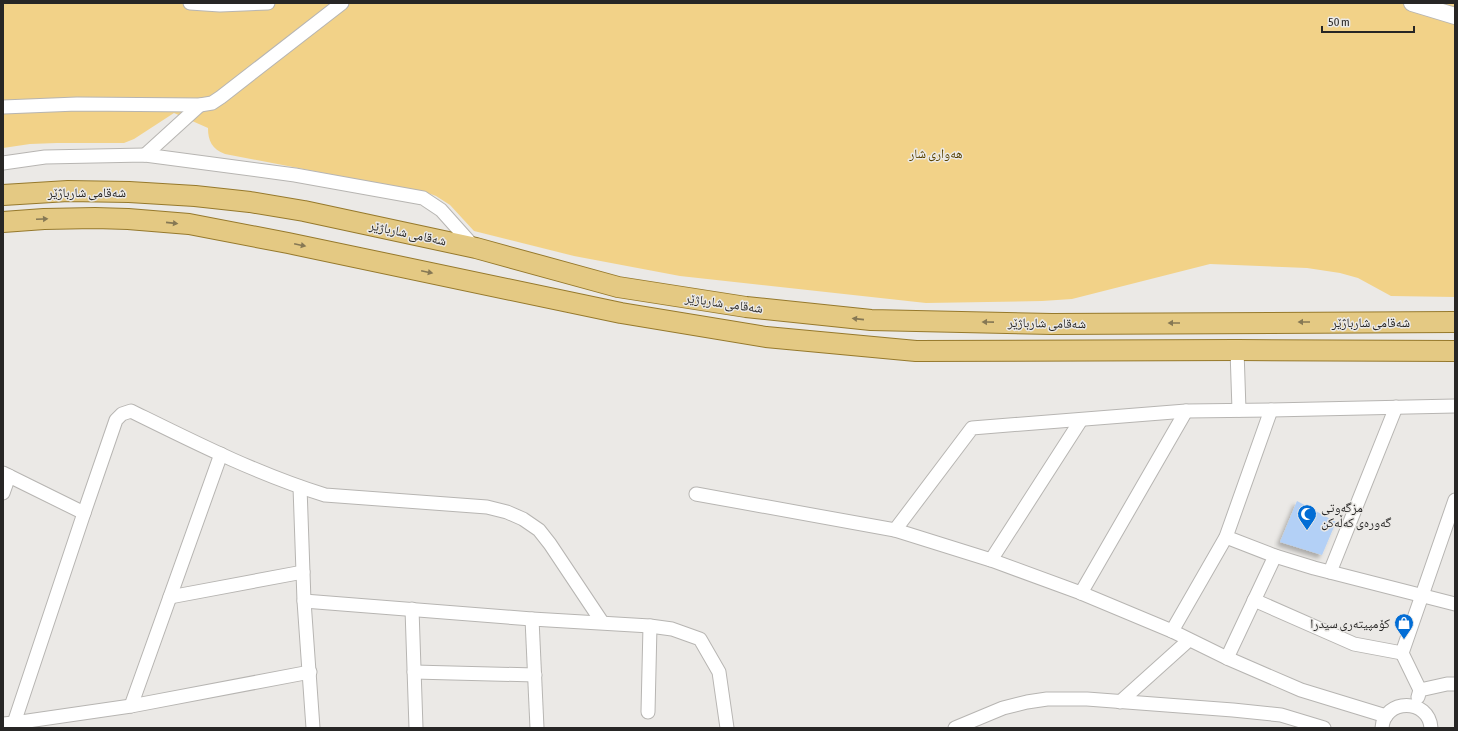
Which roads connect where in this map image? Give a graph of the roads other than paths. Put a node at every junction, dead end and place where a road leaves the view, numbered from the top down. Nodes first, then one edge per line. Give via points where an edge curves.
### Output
1 (190, 3) edge
2 (268, 3) edge
3 (342, 3) edge
4 (1412, 3) edge
5 (1455, 16) edge
6 (200, 105) junction
7 (3, 107) edge
8 (145, 155) junction
9 (3, 163) edge
10 (3, 196) edge
11 (3, 222) edge
12 (476, 248) junction
13 (723, 304) junction
14 (1455, 322) edge
15 (720, 329) junction
16 (1237, 350) junction
17 (1455, 351) edge
18 (1455, 406) edge
19 (1396, 407) junction
20 (1239, 410) junction
21 (1271, 410) junction
22 (1186, 411) junction
23 (1081, 420) junction
24 (221, 454) junction
25 (6, 474) edge
26 (300, 487) junction
27 (3, 493) edge
28 (696, 494) dead end
29 (1455, 500) edge
30 (84, 513) junction
31 (895, 530) junction
32 (1450, 535) edge
33 (1226, 537) junction
34 (1275, 556) junction
35 (991, 560) junction
36 (303, 572) junction
37 (1330, 572) junction
38 (1081, 593) junction
39 (1422, 596) junction
40 (170, 597) junction
41 (1254, 600) junction
42 (304, 601) junction
43 (1455, 604) edge
44 (412, 610) junction
45 (532, 619) junction
46 (602, 622) junction
47 (650, 626) junction
48 (1172, 631) junction
49 (1189, 640) junction
50 (1402, 653) junction
51 (1228, 658) junction
52 (310, 672) junction
53 (414, 672) junction
54 (535, 675) junction
55 (1455, 684) edge
56 (1420, 690) junction
57 (1120, 702) junction
58 (131, 706) junction
59 (1415, 706) junction
60 (648, 712) dead end
61 (1384, 722) edge
62 (10, 725) edge
63 (313, 728) edge
64 (416, 728) edge
65 (537, 728) edge
66 (727, 728) edge
67 (955, 728) edge
68 (1324, 728) edge
69 (1431, 728) edge

1 - 2 street
3 - 6 street via 221,97 212,103
4 - 5 street
6 - 7 street via 77,104
6 - 8 street
8 - 9 street via 45,157
8 - 12 street via 295,175 422,198 442,210
10 - 12 main road, شەقامی شارباژێر via 94,191 222,198 304,211
11 -> 15 main road, شەقامی شارباژێر via 95,218 189,224 621,313
12 - 13 main road, شەقامی شارباژێر via 618,286
14 -> 13 main road, شەقامی شارباژێر via 1052,324 879,320
13 - 15 main road
15 - 16 main road, شەقامی شارباژێر via 766,337 916,350
16 - 17 main road, شەقامی شارباژێر
16 - 20 street
18 - 19 street
19 - 21 street
19 - 37 street
20 - 21 street
20 - 22 street
21 - 33 street
22 - 23 street
22 - 38 street
23 - 31 street via 972,428
23 - 35 street
24 - 26 street
24 - 30 street via 131,412 122,414 116,420
24 - 40 street
25 - 27 street
25 - 30 street
26 - 36 street
26 - 46 street via 324,495 487,507 523,519 539,530 550,544
28 - 31 street
29 - 32 street
30 - 62 street
31 - 35 street
32 - 39 street
33 - 34 street
33 - 48 street
34 - 37 street
34 - 41 street
35 - 38 street
36 - 40 street
36 - 42 street
37 - 39 street
38 - 48 street
39 - 43 street
39 - 50 street
40 - 58 street
41 - 50 street via 1354,644
41 - 51 street
42 - 44 street
42 - 52 street
44 - 45 street
44 - 53 street
45 - 46 street
45 - 54 street
46 - 47 street
47 - 60 street
47 - 66 street via 672,629 700,639 719,672
48 - 49 street
49 - 51 street
49 - 57 street
50 - 56 street
51 - 61 street
52 - 58 street
52 - 63 street
53 - 54 street
53 - 64 street
54 - 65 street
55 - 56 street
56 - 59 street
57 - 67 street via 1087,699 1027,702 1003,708
57 - 68 street via 1281,716
58 - 62 street
59 - 61 street via 1399,706 1391,710
59 - 69 street via 1428,716

